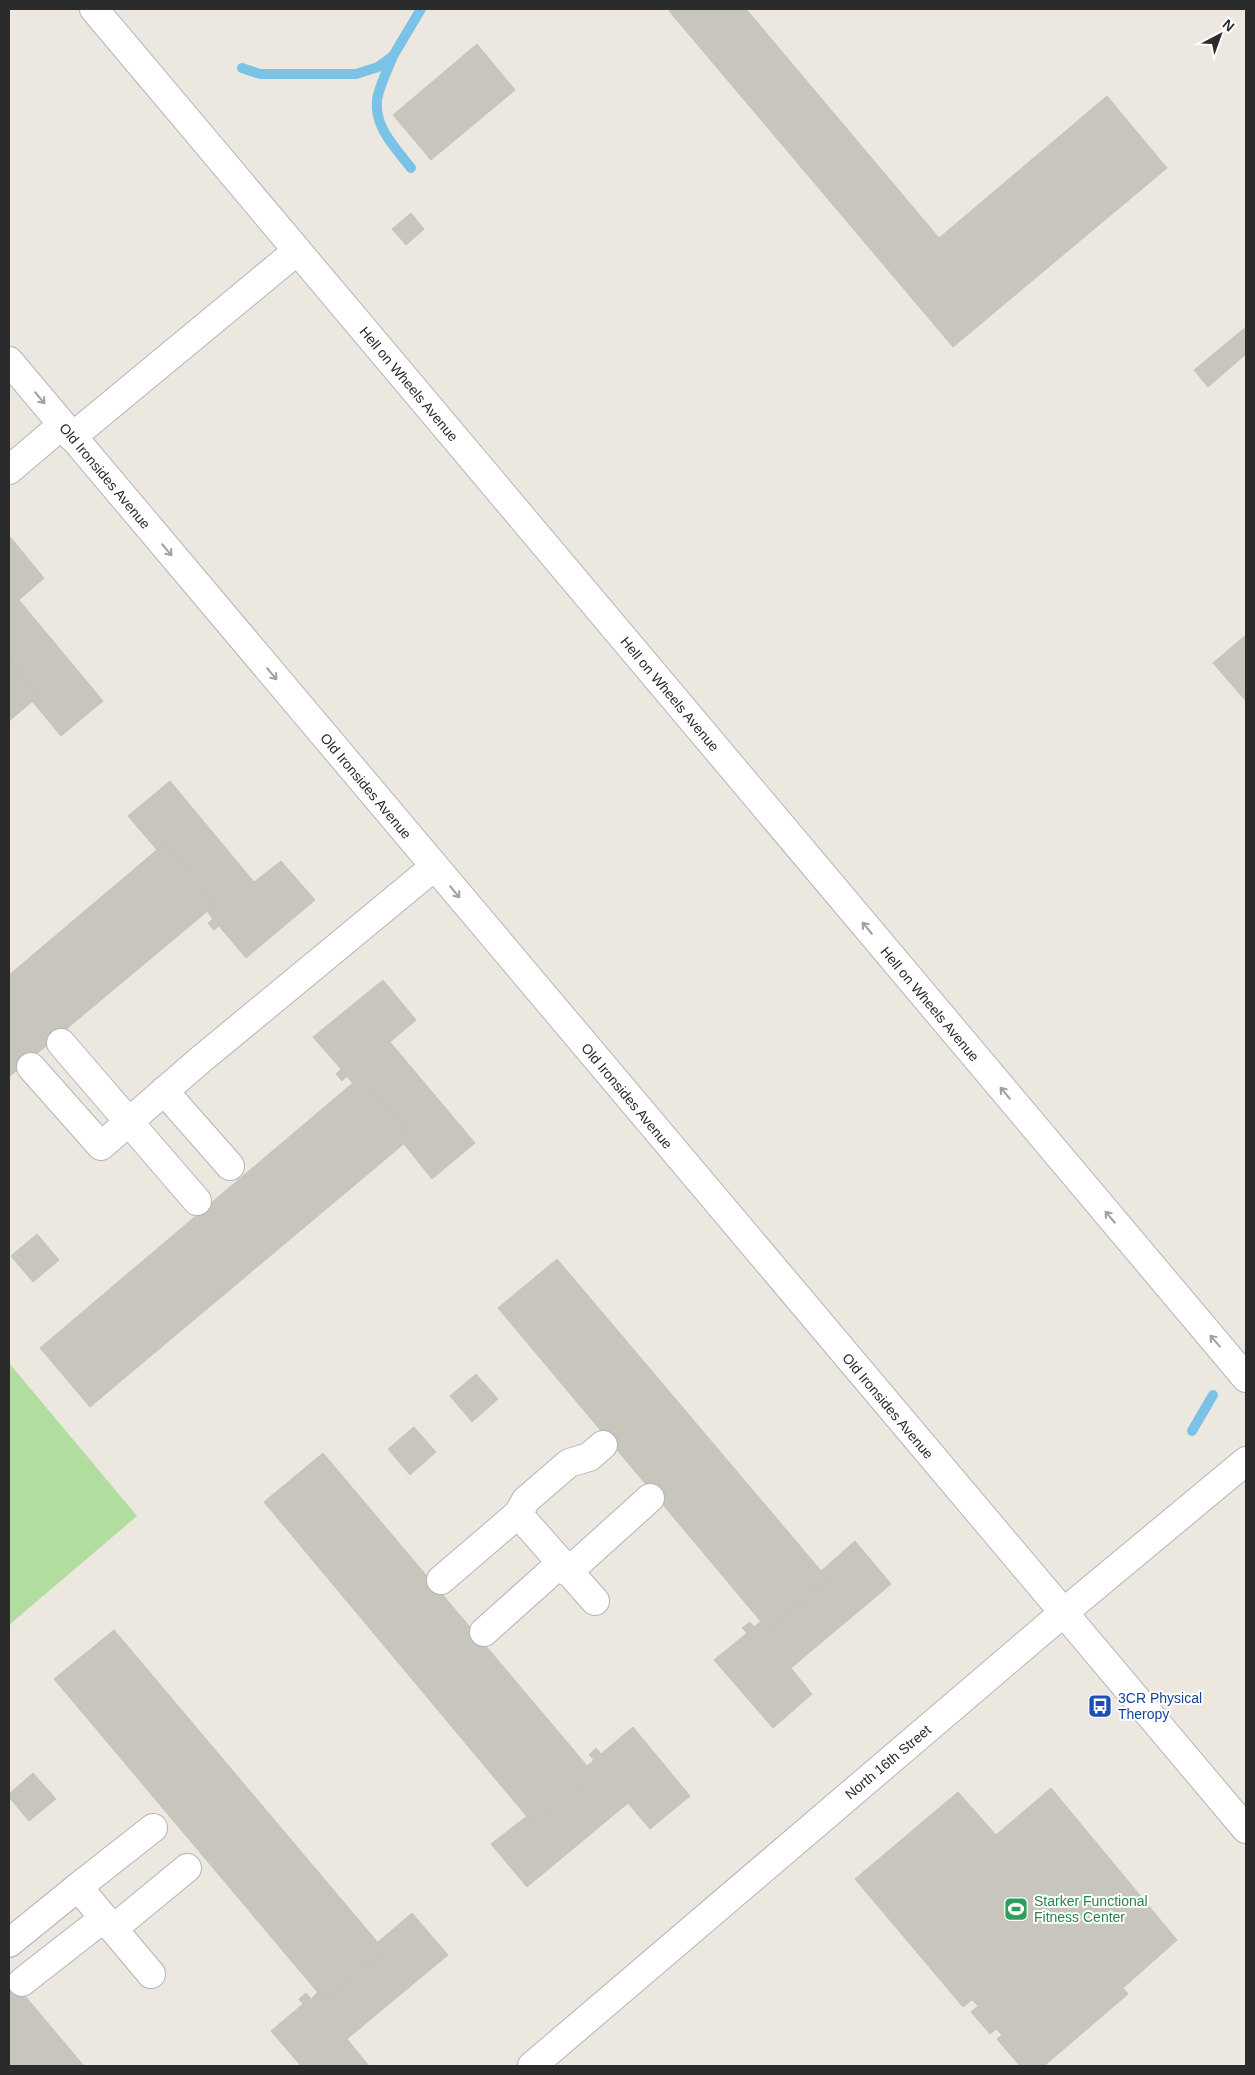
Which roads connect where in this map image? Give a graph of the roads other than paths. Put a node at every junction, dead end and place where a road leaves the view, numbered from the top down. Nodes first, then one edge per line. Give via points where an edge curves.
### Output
1 (94, 9) edge
2 (297, 251) junction
3 (9, 361) edge
4 (67, 431) junction
5 (9, 470) edge
6 (434, 867) junction
7 (61, 1043) dead end
8 (31, 1067) dead end
9 (164, 1090) junction
10 (128, 1122) junction
11 (230, 1166) dead end
12 (197, 1201) dead end
13 (1246, 1378) edge
14 (603, 1445) dead end
15 (1246, 1461) edge
16 (650, 1498) dead end
17 (518, 1514) junction
18 (565, 1568) junction
19 (441, 1580) dead end
20 (595, 1601) dead end
21 (1063, 1613) junction
22 (484, 1632) dead end
23 (153, 1828) dead end
24 (1246, 1829) edge
25 (187, 1868) dead end
26 (78, 1887) junction
27 (108, 1923) junction
28 (9, 1942) edge
29 (151, 1974) dead end
30 (22, 1982) dead end
31 (532, 2066) edge

1 - 2 street, Hell on Wheels Avenue
2 - 4 street
13 -> 2 street, Hell on Wheels Avenue
3 -> 4 street, Old Ironsides Avenue
4 - 5 street
4 -> 6 street, Old Ironsides Avenue
6 - 9 street
6 -> 21 street, Old Ironsides Avenue
7 - 10 street
8 - 10 street via 101,1146
9 - 10 street
9 - 11 street
10 - 12 street
14 - 17 street via 589,1458 569,1463 526,1500
15 - 21 street, North 16th Street
16 - 18 street
17 - 18 street
17 - 19 street
18 - 20 street
18 - 22 street
21 - 24 street, Old Ironsides Avenue
21 - 31 street, North 16th Street
23 - 26 street
25 - 27 street
26 - 27 street
26 - 28 street
27 - 29 street
27 - 30 street

